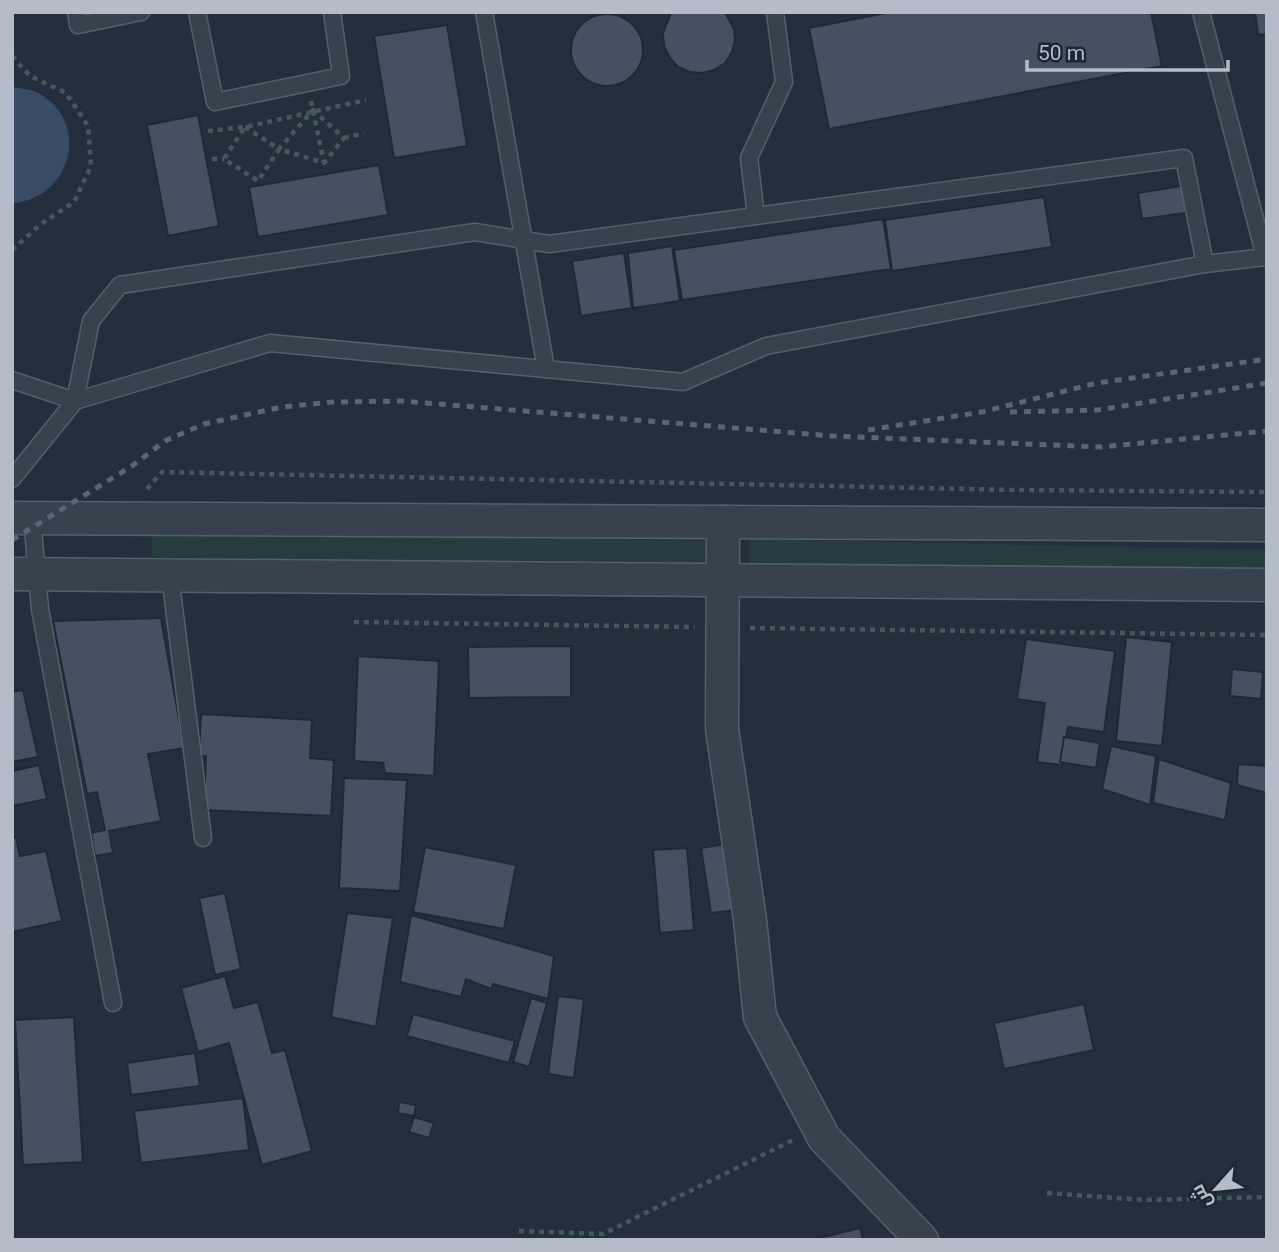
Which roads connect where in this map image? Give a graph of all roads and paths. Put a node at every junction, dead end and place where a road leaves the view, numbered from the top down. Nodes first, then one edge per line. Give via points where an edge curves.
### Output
1 (76, 12) edge
2 (141, 12) edge
3 (197, 12) edge
4 (332, 12) edge
5 (484, 12) edge
6 (775, 12) edge
7 (1201, 12) edge
8 (12, 55) edge
9 (308, 83) junction
10 (366, 100) dead end
11 (313, 110) junction
12 (244, 127) junction
13 (208, 131) dead end
14 (364, 133) dead end
15 (344, 138) junction
16 (279, 149) junction
17 (212, 159) dead end
18 (224, 159) junction
19 (324, 163) junction
20 (756, 216) junction
21 (524, 240) junction
22 (12, 250) edge
23 (1266, 258) edge
24 (1205, 264) junction
25 (546, 369) junction
26 (12, 380) edge
27 (75, 401) junction
28 (12, 478) edge
29 (1267, 492) edge
30 (22, 518) edge
31 (121, 519) junction
32 (723, 522) junction
33 (1267, 525) edge
34 (25, 574) edge
35 (170, 576) junction
36 (724, 580) junction
37 (1267, 585) edge
38 (354, 622) dead end
39 (723, 627) junction
40 (1267, 635) edge
41 (203, 838) dead end
42 (113, 1003) dead end
43 (819, 1128) junction
44 (1047, 1193) dead end
45 (1267, 1197) edge
46 (519, 1231) dead end
47 (922, 1240) edge

1 - 2 lane via 78,25
3 - 9 lane via 215,102
4 - 9 lane via 341,76
5 - 21 lane
6 - 20 lane via 784,82 749,158
7 - 23 lane
8 - 22 path via 30,76 66,93 88,126 91,166 74,202
9 - 11 path
10 - 11 path
11 - 12 path
11 - 15 path
11 - 16 path
11 - 19 path
12 - 13 path
12 - 16 path
12 - 18 path
14 - 15 path
15 - 19 path
16 - 18 path via 258,181
16 - 19 path
17 - 18 path
20 - 21 lane via 549,244
20 - 24 lane via 1184,158
21 - 25 lane
21 - 27 lane via 475,232 120,285 91,321
23 - 24 lane
24 - 25 lane via 766,346 683,382
25 - 27 lane via 270,343
26 - 27 lane
27 - 28 lane
29 - 31 path via 162,472
30 - 31 street
30 - 34 lane
31 - 32 street
32 - 33 street
32 - 36 street
34 - 35 street
34 - 42 lane via 40,609
35 - 36 street
35 - 41 lane
36 - 37 street
36 - 39 street
38 - 39 path
39 - 40 path
39 - 43 street via 722,729 760,1017
43 - 46 path via 603,1234
43 - 47 street
44 - 45 path via 1144,1200

